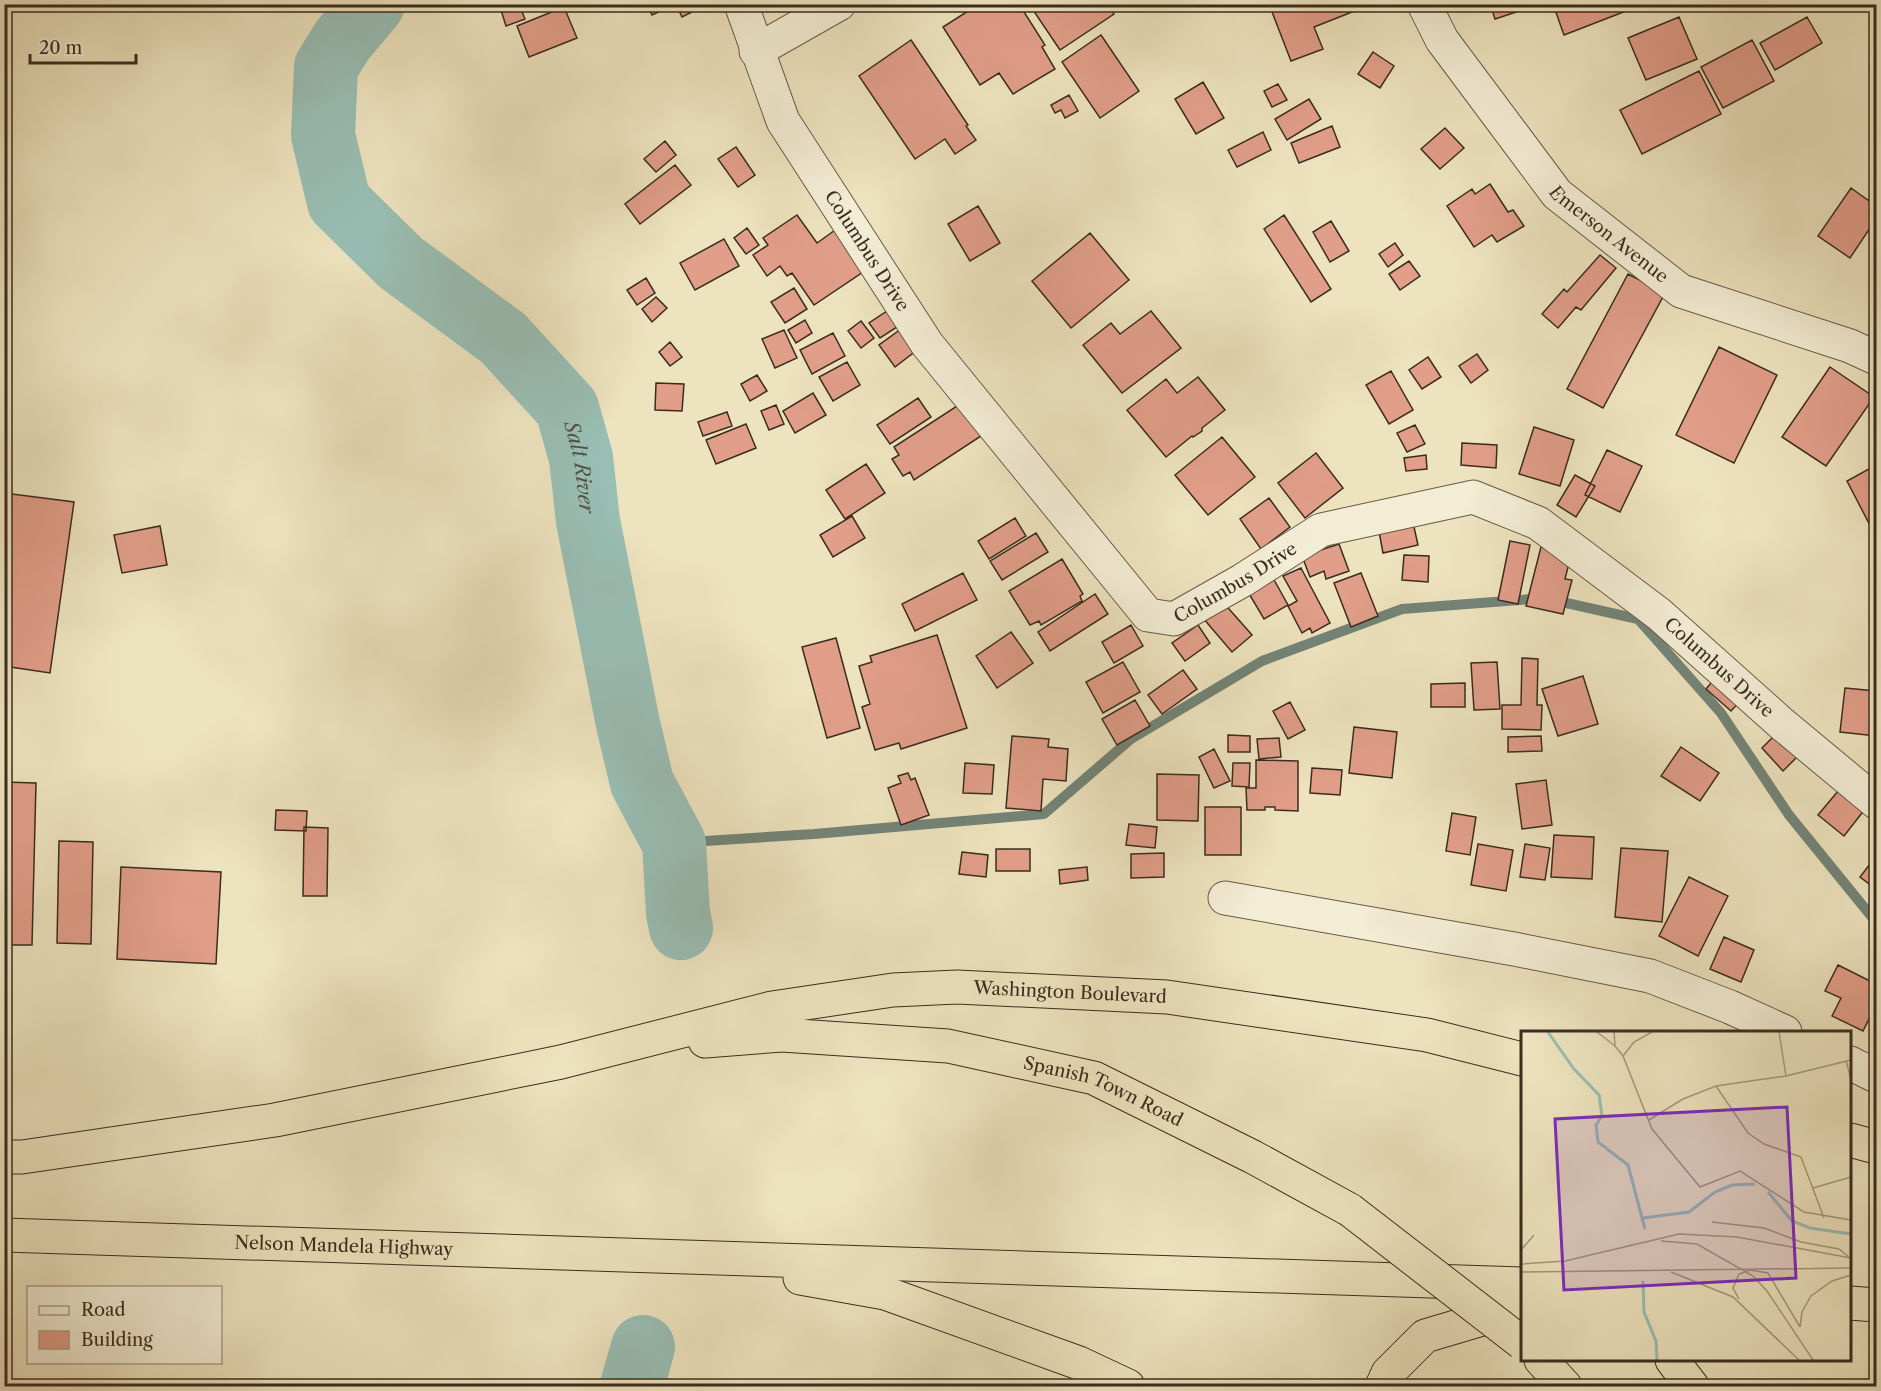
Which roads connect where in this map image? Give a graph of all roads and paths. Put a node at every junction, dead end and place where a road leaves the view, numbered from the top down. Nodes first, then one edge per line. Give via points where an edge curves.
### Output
1 (741, 4) edge
2 (838, 4) edge
3 (1424, 4) edge
4 (756, 51) junction
5 (1876, 358) edge
6 (1876, 802) edge
7 (1225, 898) dead end
8 (1783, 1031) edge
9 (620, 1048) junction
10 (1521, 1059) edge
11 (1851, 1064) edge
12 (1876, 1076) edge
13 (1851, 1140) edge
14 (1876, 1146) edge
15 (4, 1157) edge
16 (4, 1235) edge
17 (686, 1258) junction
18 (1521, 1284) edge
19 (1851, 1304) edge
20 (1876, 1305) edge
21 (1521, 1309) edge
22 (1521, 1342) edge
23 (1543, 1361) edge
24 (1673, 1361) edge
25 (1128, 1386) edge
26 (1382, 1386) edge
27 (1565, 1386) edge
28 (1692, 1386) edge

1 - 4 street, Columbus Drive
2 - 4 street
3 - 5 street, Emerson Avenue via 1442,40 1557,194 1681,291
4 - 6 street, Columbus Drive via 783,121 927,344 1148,615 1174,619 1321,530 1473,497 1548,530 1659,615
7 - 8 street via 1650,976
9 - 10 highway, Washington Boulevard via 772,1008 893,990 957,987 1167,997 1427,1035
9 - 15 highway via 275,1120
9 - 22 highway, Spanish Town Road, bridge via 782,1035 948,1046 1094,1078 1350,1210
11 - 12 street
13 - 14 highway
16 - 17 highway, Nelson Mandela Highway
17 - 18 highway
17 - 25 highway via 885,1293 1079,1363
19 - 20 highway
21 - 26 highway via 1425,1336 1389,1373
23 - 27 highway
24 - 28 highway

